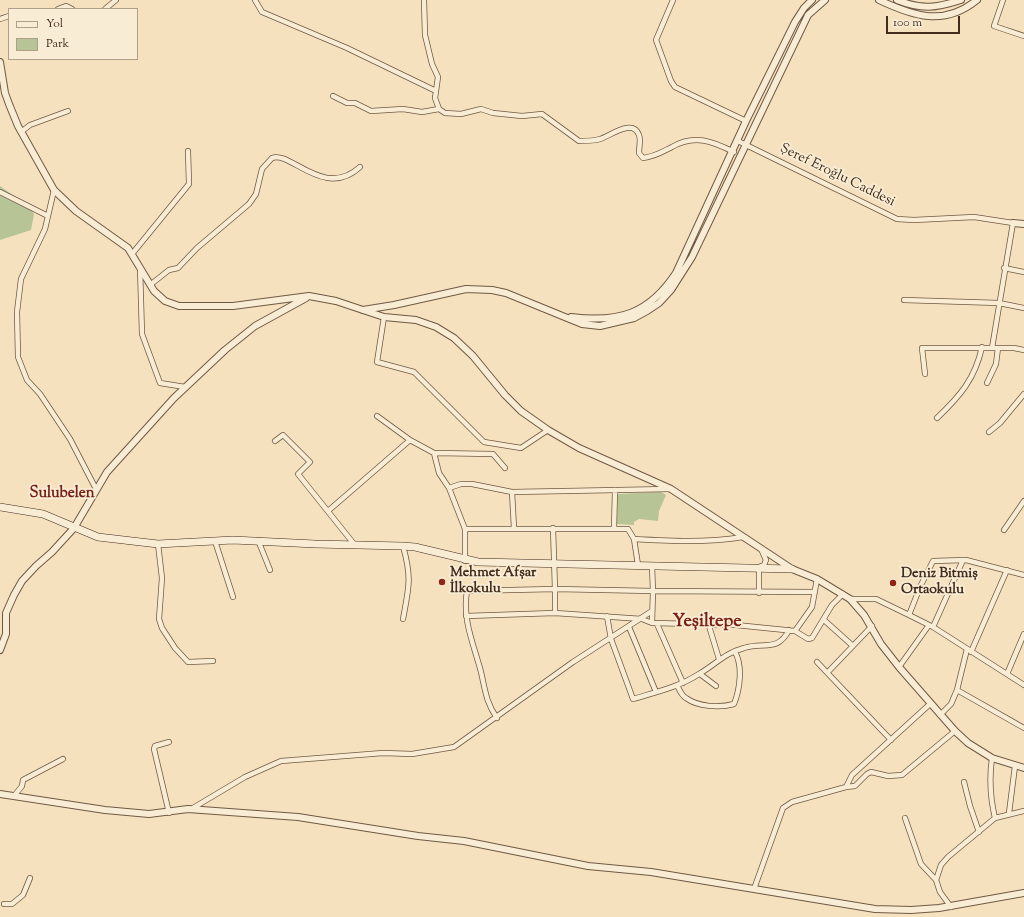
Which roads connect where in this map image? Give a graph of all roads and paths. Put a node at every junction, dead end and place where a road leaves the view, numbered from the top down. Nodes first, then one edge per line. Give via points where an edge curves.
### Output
1 (116, 0) edge
2 (255, 0) edge
3 (424, 0) edge
4 (673, 0) edge
5 (812, 0) edge
6 (825, 0) edge
7 (879, 0) edge
8 (897, 0) edge
9 (961, 0) edge
10 (977, 0) edge
11 (1003, 0) edge
12 (61, 8) edge
13 (70, 8) edge
14 (107, 8) edge
15 (1024, 36) edge
16 (0, 62) edge
17 (436, 91) junction
18 (333, 96) dead end
19 (439, 109) junction
20 (68, 111) dead end
21 (746, 121) junction
22 (22, 132) junction
23 (738, 141) junction
24 (745, 144) junction
25 (188, 151) dead end
26 (734, 152) junction
27 (360, 167) dead end
28 (54, 190) junction
29 (0, 192) edge
30 (48, 216) junction
31 (1013, 223) junction
32 (1024, 224) edge
33 (132, 254) junction
34 (140, 266) junction
35 (1004, 268) junction
36 (1024, 272) edge
37 (150, 285) junction
38 (309, 296) junction
39 (904, 300) dead end
40 (999, 303) junction
41 (1024, 308) edge
42 (362, 310) junction
43 (564, 316) junction
44 (384, 317) junction
45 (982, 348) junction
46 (992, 348) junction
47 (998, 348) junction
48 (1024, 350) edge
49 (925, 374) dead end
50 (987, 383) dead end
51 (185, 387) junction
52 (1024, 394) edge
53 (377, 416) dead end
54 (937, 418) dead end
55 (548, 430) junction
56 (989, 432) dead end
57 (410, 440) junction
58 (275, 441) dead end
59 (434, 453) junction
60 (505, 468) dead end
61 (96, 488) junction
62 (449, 488) junction
63 (670, 489) junction
64 (615, 490) junction
65 (512, 492) junction
66 (1024, 501) edge
67 (0, 507) edge
68 (0, 511) edge
69 (328, 511) junction
70 (514, 528) junction
71 (553, 528) junction
72 (614, 528) junction
73 (465, 529) junction
74 (73, 530) junction
75 (1004, 530) dead end
76 (743, 537) junction
77 (634, 538) junction
78 (258, 540) junction
79 (215, 541) junction
80 (155, 544) junction
81 (354, 544) junction
82 (403, 546) junction
83 (761, 548) junction
84 (465, 560) junction
85 (963, 560) junction
86 (553, 564) junction
87 (638, 565) junction
88 (652, 566) junction
89 (759, 567) junction
90 (792, 569) junction
91 (270, 570) dead end
92 (1007, 570) junction
93 (1024, 575) edge
94 (817, 579) junction
95 (554, 589) junction
96 (652, 591) junction
97 (815, 592) junction
98 (759, 593) junction
99 (843, 594) junction
100 (232, 597) dead end
101 (850, 599) junction
102 (652, 611) junction
103 (555, 613) junction
104 (909, 614) junction
105 (466, 616) junction
106 (607, 616) junction
107 (403, 619) dead end
108 (642, 619) junction
109 (824, 620) junction
110 (655, 623) junction
111 (709, 626) junction
112 (872, 626) junction
113 (931, 626) junction
114 (629, 627) junction
115 (789, 630) junction
116 (795, 631) junction
117 (1024, 634) edge
118 (611, 639) junction
119 (853, 646) junction
120 (0, 650) edge
121 (969, 650) junction
122 (735, 652) junction
123 (719, 659) junction
124 (213, 661) dead end
125 (817, 662) dead end
126 (899, 667) junction
127 (828, 672) junction
128 (700, 674) junction
129 (1007, 674) junction
130 (683, 683) junction
131 (677, 685) junction
132 (1024, 685) edge
133 (716, 686) dead end
134 (957, 690) junction
135 (656, 692) junction
136 (930, 704) junction
137 (940, 715) junction
138 (497, 718) junction
139 (1024, 728) edge
140 (955, 731) junction
141 (891, 740) junction
142 (169, 742) dead end
143 (992, 758) junction
144 (64, 759) dead end
145 (1015, 766) junction
146 (1024, 768) edge
147 (964, 782) dead end
148 (846, 787) junction
149 (0, 794) edge
150 (14, 796) junction
151 (188, 809) junction
152 (1024, 811) edge
153 (169, 813) junction
154 (1009, 813) junction
155 (905, 818) dead end
156 (995, 818) junction
157 (979, 832) junction
158 (30, 878) dead end
159 (936, 880) junction
160 (754, 889) junction
161 (1024, 893) edge
162 (4, 904) dead end
163 (951, 907) junction

1 - 14 street
2 - 17 street via 262,12 347,48
3 - 17 street via 425,35 438,77
4 - 21 street via 656,40 671,82 675,87
5 - 21 street via 795,22
6 - 24 street via 808,15
7 - 10 street via 915,15 930,17 949,15
8 - 9 street via 926,8
11 - 15 street via 994,26
12 - 13 street
16 - 22 street via 5,93
17 - 19 street via 436,104
18 - 19 street via 371,111 403,109 422,112
19 - 26 street via 453,114 481,109 522,116 542,114 579,141 602,139 619,130 632,128 640,136 639,153 643,158 660,154 682,142 695,139 709,140
20 - 22 street via 30,125
21 - 23 street
22 - 28 street
23 - 24 street, Şeref Eroğlu Caddesi
23 - 26 street
24 - 31 street, Şeref Eroğlu Caddesi via 897,219 974,217
24 - 43 street via 692,257 659,303 634,318 606,325 582,324
25 - 33 street via 189,184
26 - 43 street via 676,273 666,288 643,308 629,315 605,319
27 - 37 street via 345,177 327,178 280,157 272,158 262,169 256,194 249,204 197,248 178,268 169,270
28 - 30 street
28 - 33 street via 76,211 120,242
29 - 30 street
30 - 61 street via 45,229 21,278 17,312 18,357 26,380 40,394 70,439
31 - 32 street, Şeref Eroğlu Caddesi
31 - 35 street
33 - 34 street
34 - 37 street
34 - 51 street via 142,334 160,383
35 - 36 street
35 - 40 street
37 - 38 street via 165,301 179,306 233,306
38 - 42 street via 336,301
38 - 51 street via 255,326
39 - 40 street
40 - 41 street
40 - 46 street
42 - 43 street via 452,291 479,289 506,293
42 - 44 street
44 - 55 street via 416,320 436,326 454,338 521,411
44 - 55 street via 378,362 414,372 484,442 521,448
45 - 46 street
45 - 49 street via 922,348
45 - 54 street via 967,386
46 - 47 street
47 - 48 street
47 - 50 street via 994,368
51 - 61 street via 107,472
52 - 56 street
53 - 57 street
55 - 63 street via 579,448
57 - 59 street
57 - 69 street
58 - 69 street via 283,435 310,462 298,474
59 - 60 street via 493,454
59 - 62 street via 439,473
61 - 74 street
62 - 65 street via 472,484
62 - 73 street
63 - 64 street
63 - 76 street
64 - 65 street
64 - 72 street
65 - 70 street
66 - 75 street
67 - 74 main road via 39,513
68 - 74 main road via 37,517
69 - 81 street
70 - 71 street
70 - 73 street
71 - 72 street
71 - 86 street
72 - 77 street via 628,529
73 - 84 street
74 - 80 main road via 98,537
74 - 120 street via 22,581 6,613 6,634
76 - 77 street via 721,541
76 - 83 street
77 - 87 street
78 - 79 main road
78 - 81 main road
78 - 91 street
79 - 80 main road
79 - 100 street
80 - 124 street via 162,578 159,608 162,628 188,662
81 - 82 main road
82 - 84 main road
82 - 107 street via 410,583
83 - 89 street via 766,560
83 - 90 street
84 - 86 main road
85 - 92 street
85 - 104 street via 933,561
85 - 113 street
86 - 87 main road
86 - 95 street
87 - 88 main road
88 - 89 main road
88 - 96 street
89 - 90 main road
89 - 98 street
90 - 94 street
92 - 93 street
92 - 121 street
94 - 97 street
94 - 99 street
95 - 96 street
95 - 103 street
95 - 105 street via 467,591
96 - 98 street
96 - 102 street
97 - 98 street
97 - 116 street via 808,616
99 - 101 street
99 - 109 street via 832,605
101 - 104 street via 876,600
101 - 112 street
102 - 108 street
102 - 110 street
103 - 105 street
103 - 106 street
104 - 113 street
105 - 138 street via 488,704
106 - 108 street
106 - 118 street
108 - 110 street
108 - 114 street
109 - 116 street via 810,640
109 - 119 street
110 - 111 street
110 - 130 street
111 - 115 street via 736,625
111 - 123 street
112 - 119 street
112 - 126 street via 881,644
113 - 121 street
113 - 126 street
114 - 118 street
114 - 135 street
115 - 116 street
115 - 122 street via 784,640 777,644 757,644
117 - 129 street
118 - 135 street via 633,699
118 - 138 street via 573,662
119 - 127 street
121 - 129 street
121 - 134 street
122 - 123 street
122 - 131 street via 740,662 740,670 734,704 715,708 696,702 685,698
123 - 128 street
125 - 127 street
126 - 136 street
127 - 141 street
128 - 130 street
128 - 133 street
129 - 132 street
130 - 131 street
131 - 135 street
134 - 137 street via 951,704
134 - 139 street
136 - 137 street
136 - 141 street
137 - 140 street
138 - 151 street via 454,747 412,754 383,753 281,761 245,777 195,808
140 - 143 street via 968,743
140 - 148 street via 902,775 888,776 871,772 855,786
141 - 148 street via 852,775
142 - 153 street via 155,746 154,749
143 - 145 street
143 - 156 street via 990,798
144 - 150 street via 23,780 22,786
145 - 146 street
145 - 154 street
147 - 157 street
148 - 160 street via 792,802 783,808
149 - 150 street
150 - 153 street via 105,810
151 - 153 street
151 - 160 street via 298,817 464,841 588,866 651,872
152 - 154 street
154 - 156 street
155 - 159 street via 921,864
156 - 157 street
157 - 159 street via 948,857 941,865
158 - 162 street via 23,895 12,904
159 - 163 street via 940,892
160 - 163 street via 875,909
161 - 163 street

